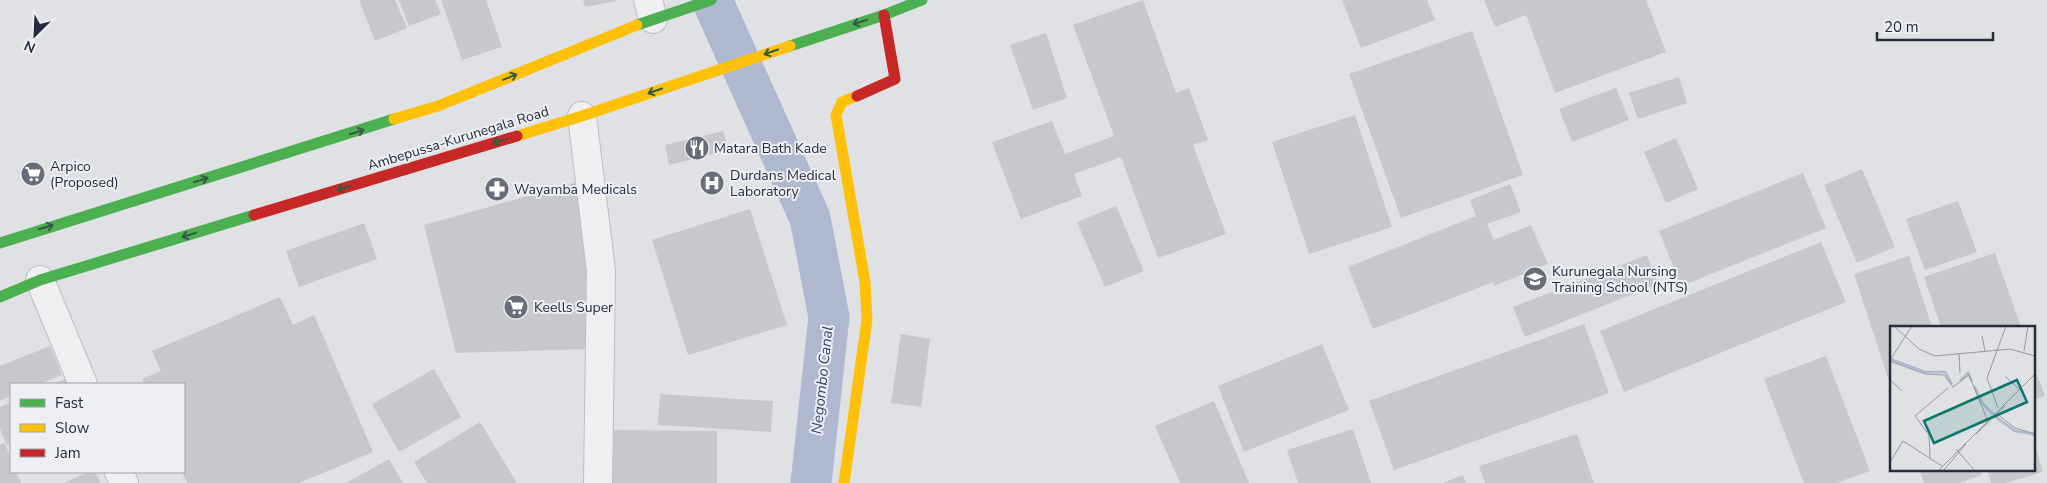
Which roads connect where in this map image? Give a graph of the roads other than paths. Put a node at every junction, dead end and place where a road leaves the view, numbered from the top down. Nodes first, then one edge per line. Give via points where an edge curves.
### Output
1 (710, 0) edge
2 (922, 0) edge
3 (650, 9) edge
4 (884, 15) junction
5 (582, 116) junction
6 (0, 243) edge
7 (40, 280) junction
8 (0, 297) edge
9 (83, 383) edge
10 (598, 483) edge
11 (844, 483) edge

1 - 3 main road
2 - 4 main road, Ambepussa-Kurunegala Road
6 -> 3 main road via 438,106
4 -> 5 main road, Ambepussa-Kurunegala Road
4 - 11 main road via 895,79 842,102 836,115 865,282 867,320
5 -> 7 main road, Ambepussa-Kurunegala Road
5 - 10 street via 601,271
7 - 8 main road, Ambepussa-Kurunegala Road
7 - 9 street

